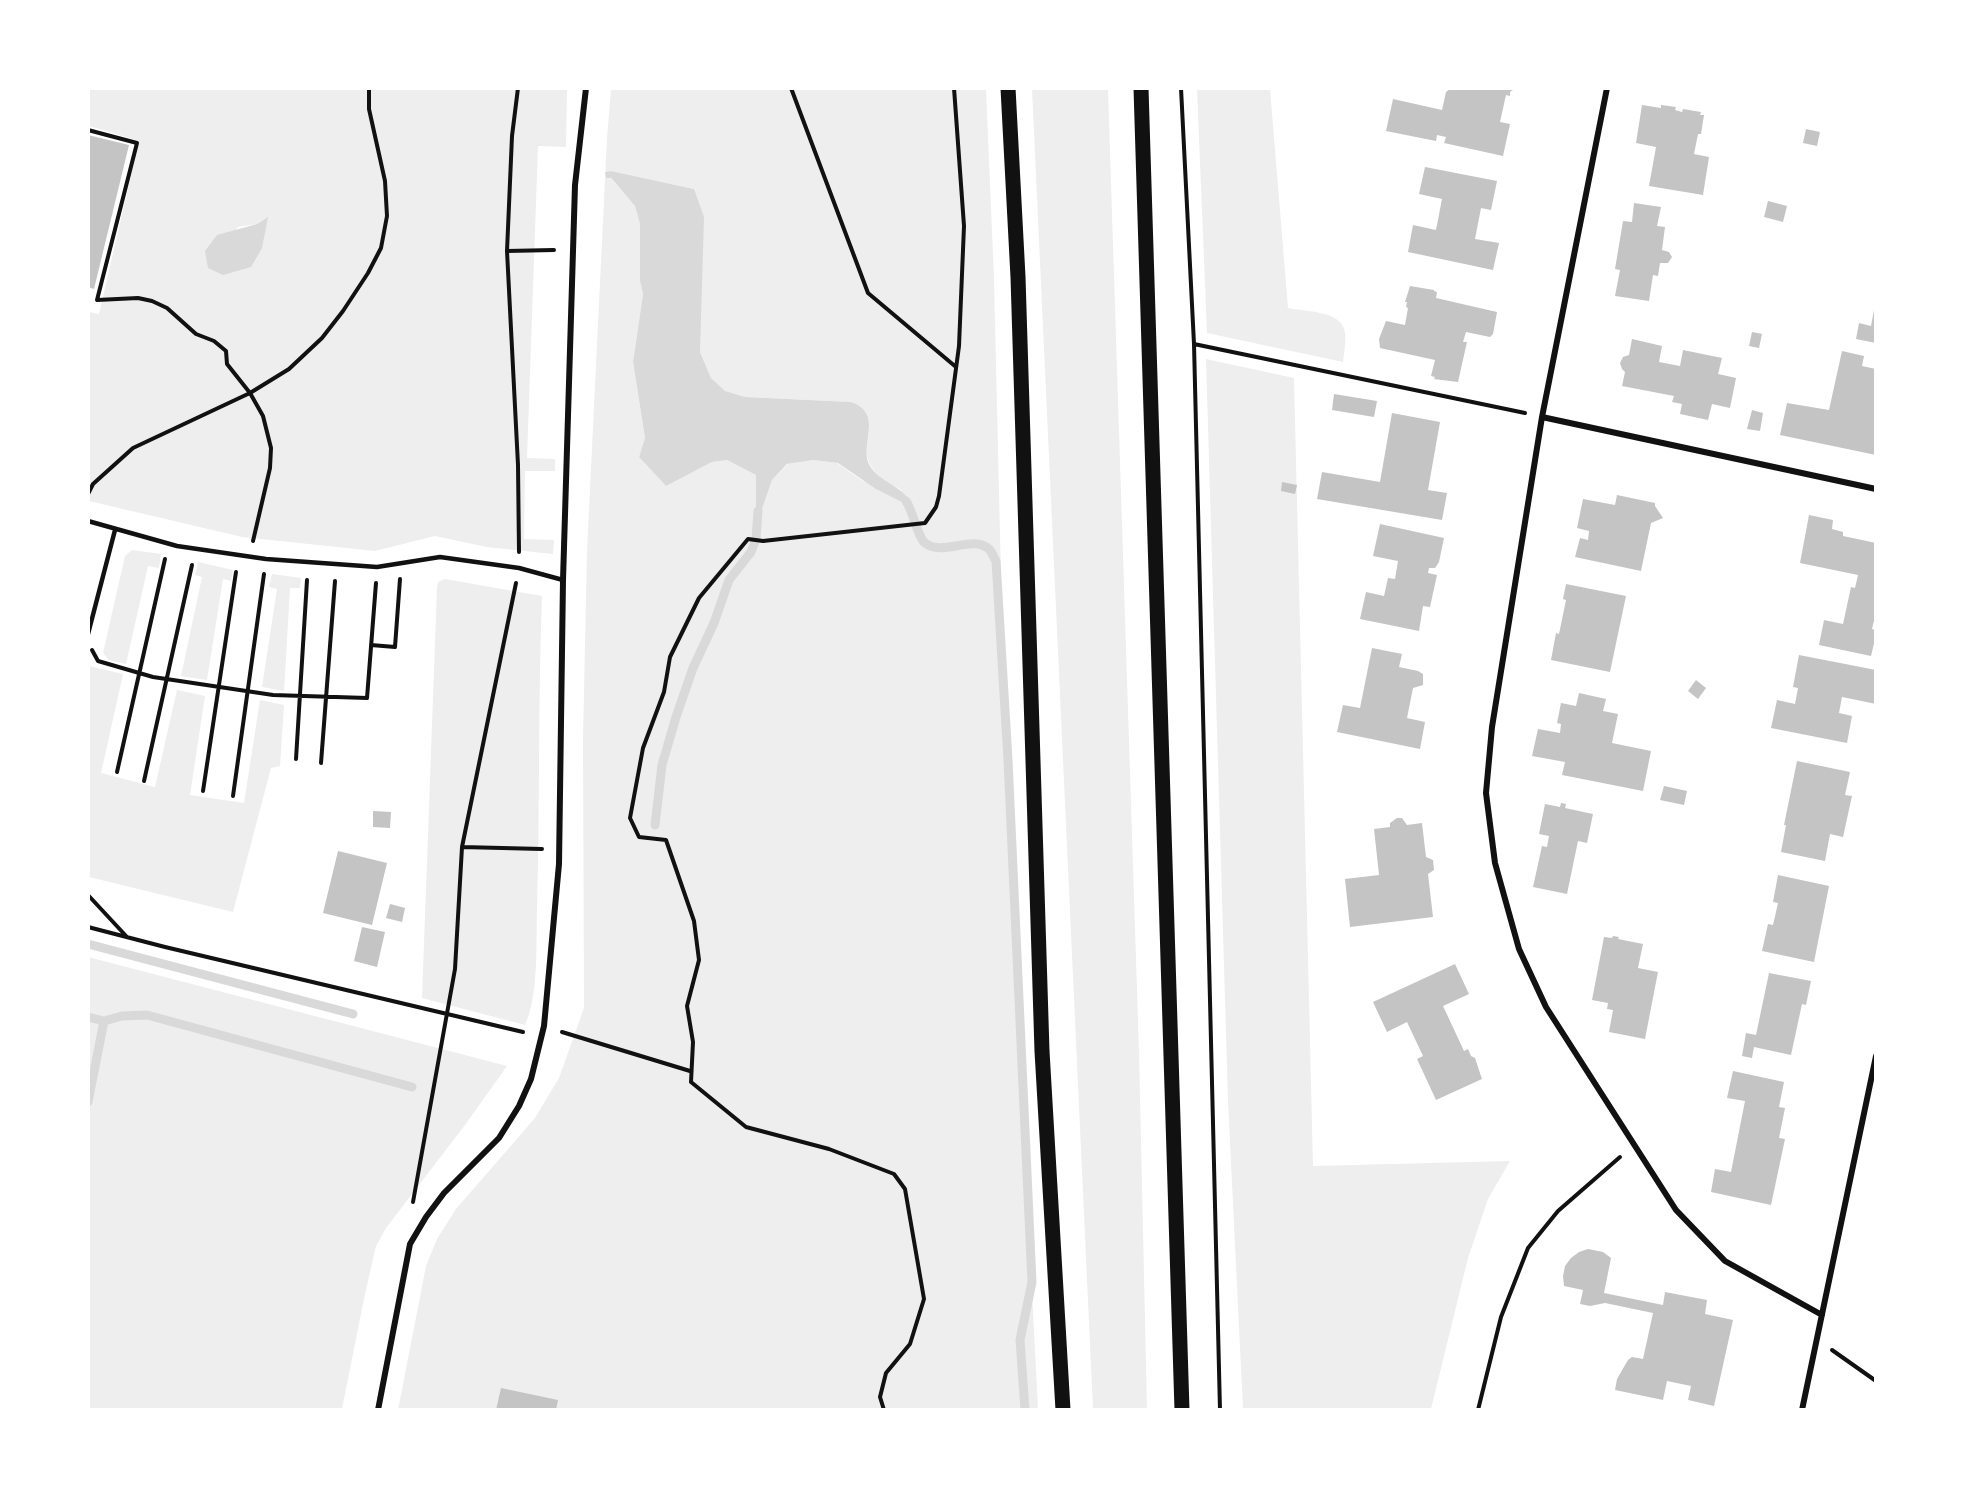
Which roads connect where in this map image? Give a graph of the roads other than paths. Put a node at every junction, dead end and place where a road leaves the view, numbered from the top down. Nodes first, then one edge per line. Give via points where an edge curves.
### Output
1 (586, 88) edge
2 (1008, 88) edge
3 (1141, 88) edge
4 (1607, 88) edge
5 (1542, 417) junction
6 (1875, 489) edge
7 (88, 521) edge
8 (115, 530) junction
9 (563, 580) junction
10 (88, 634) edge
11 (1875, 1056) edge
12 (1822, 1315) junction
13 (378, 1410) edge
14 (1063, 1410) edge
15 (1182, 1410) edge
16 (1802, 1410) edge

1 - 9 street via 575,185
2 - 14 main road via 1042,1051
3 - 15 main road
4 - 5 street
5 - 6 street
5 - 12 street via 1492,727 1486,793 1495,863 1519,949 1546,1007 1676,1210 1725,1261
7 - 8 lane
8 - 9 lane via 168,544 266,559 377,567 440,557 519,568
8 - 10 lane
9 - 13 street via 560,849 544,1026 531,1079 519,1106 499,1138 444,1193 410,1244
11 - 12 street
12 - 16 street

